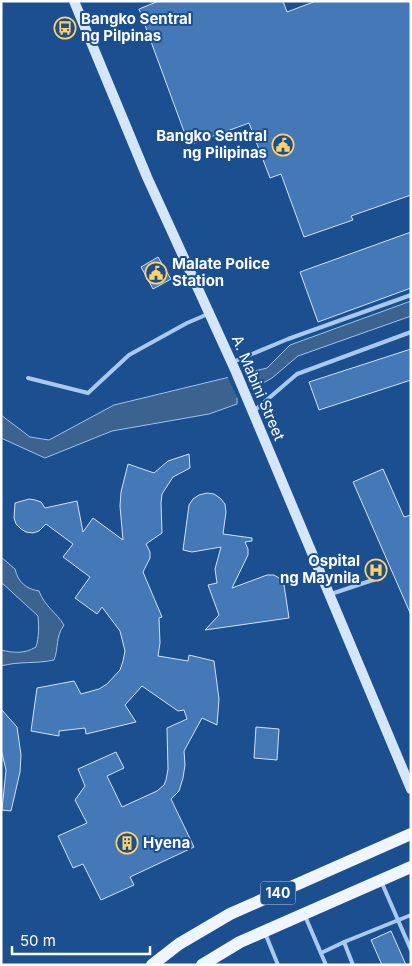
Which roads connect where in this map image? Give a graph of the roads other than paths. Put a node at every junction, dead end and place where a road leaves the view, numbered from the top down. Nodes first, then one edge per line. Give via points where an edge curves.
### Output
1 (74, 1) edge
2 (411, 295) edge
3 (208, 314) junction
4 (411, 332) edge
5 (234, 367) junction
6 (28, 378) dead end
7 (252, 412) junction
8 (376, 578) dead end
9 (330, 595) junction
10 (411, 789) edge
11 (411, 834) edge
12 (411, 867) edge
13 (380, 880) junction
14 (304, 914) junction
15 (411, 915) edge
16 (397, 920) junction
17 (264, 931) junction
18 (344, 942) junction
19 (411, 950) edge
20 (321, 953) junction
21 (152, 965) edge
22 (202, 965) edge
23 (278, 965) edge
24 (326, 965) edge
25 (353, 965) edge

1 - 3 main road, A. Mabini Street
2 - 5 lane via 288,339
3 - 5 main road, A. Mabini Street
3 - 6 lane via 129,355 88,393
4 - 7 lane via 297,374
5 - 7 main road, A. Mabini Street
7 - 9 main road, A. Mabini Street
8 - 9 lane
9 - 10 main road, A. Mabini Street
11 - 21 main road, 140 via 230,914 179,944
12 - 13 main road, 140
13 - 14 main road, 140
13 - 16 lane
14 - 17 main road, 140
14 - 20 lane
15 - 16 lane
16 - 18 lane
16 - 19 lane
17 - 22 main road, 140
17 - 23 lane
18 - 20 lane
18 - 25 lane
20 - 24 lane

